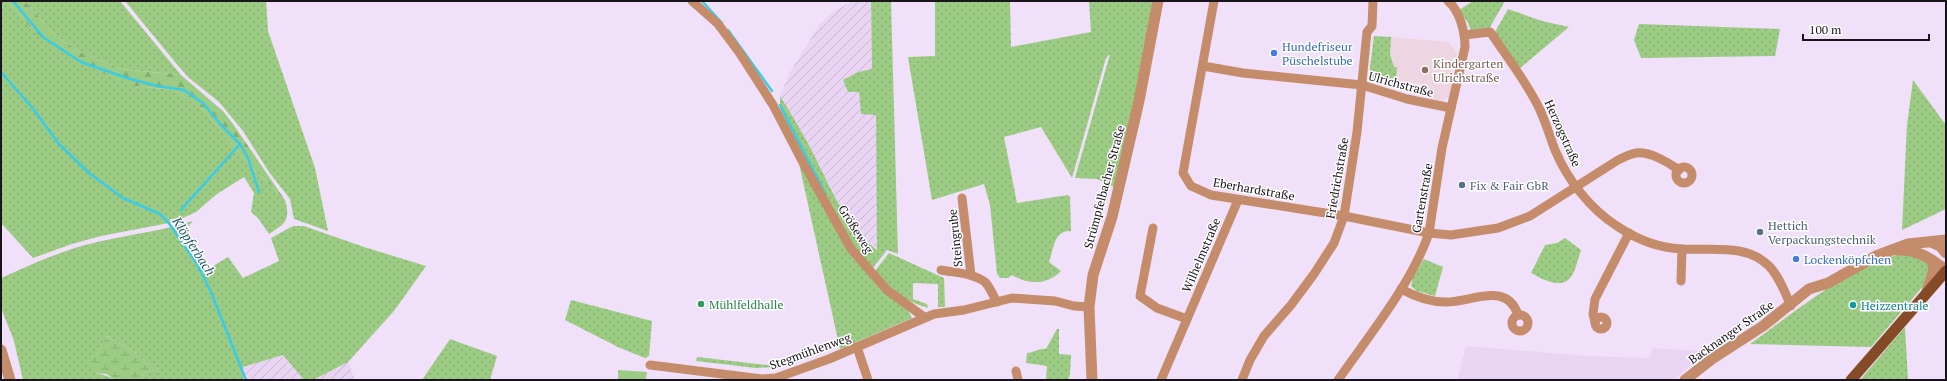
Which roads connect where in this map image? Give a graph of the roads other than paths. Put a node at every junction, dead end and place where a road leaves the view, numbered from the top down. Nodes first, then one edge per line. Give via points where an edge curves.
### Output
1 (692, 1) edge
2 (1158, 1) edge
3 (1214, 1) edge
4 (1373, 1) edge
5 (1448, 1) edge
6 (1464, 35) junction
7 (1202, 66) junction
8 (1362, 85) junction
9 (1451, 108) junction
10 (1679, 170) dead end
11 (1577, 187) junction
12 (962, 198) dead end
13 (1238, 200) junction
14 (1344, 216) junction
15 (1153, 228) dead end
16 (1429, 233) junction
17 (1629, 233) junction
18 (1946, 240) edge
19 (1931, 242) junction
20 (1682, 249) junction
21 (1892, 250) junction
22 (1946, 253) edge
23 (1932, 260) junction
24 (941, 270) dead end
25 (1946, 271) edge
26 (971, 275) junction
27 (1681, 280) dead end
28 (1401, 288) junction
29 (1927, 292) junction
30 (997, 302) junction
31 (1791, 306) junction
32 (1089, 307) junction
33 (1518, 315) dead end
34 (924, 317) junction
35 (1186, 319) junction
36 (1595, 322) dead end
37 (857, 347) junction
38 (1, 350) edge
39 (650, 365) dead end
40 (795, 376) edge
41 (1341, 379) edge
42 (10, 380) edge
43 (868, 380) edge
44 (1092, 380) edge
45 (1161, 380) edge
46 (1242, 380) edge
47 (1685, 380) edge
48 (1851, 380) edge

1 - 34 street, Größeweg via 718,24 773,105 851,249 887,290
2 - 32 street, Strümpfelbacher Straße via 1139,101 1112,217 1093,275
3 - 7 street, Eberhardstraße
4 - 8 street, Friedrichstraße via 1372,26 1367,32
5 - 6 street, Gartenstraße via 1457,14
6 - 9 street, Gartenstraße via 1465,47
6 - 11 street, Herzogstraße via 1490,32 1493,36 1532,95 1555,150
7 - 8 street, Ulrichstraße via 1243,73
7 - 13 street, Eberhardstraße via 1183,173 1191,186 1211,195
8 - 9 street, Ulrichstraße via 1407,99
8 - 14 street, Friedrichstraße
9 - 16 street, Gartenstraße
10 - 11 street, Eberhardstraße via 1655,158 1637,153 1618,160
11 - 16 street, Eberhardstraße via 1530,216 1498,228 1451,235
11 - 17 street, Herzogstraße via 1599,212
12 - 26 street, Steingrube
13 - 14 street, Eberhardstraße
13 - 35 street, Wilhelmstraße
14 - 16 street, Eberhardstraße
14 - 46 street, Friedrichstraße via 1334,243 1291,305 1264,336
15 - 35 street via 1140,296 1157,308
16 - 28 street, Gartenstraße
17 - 20 street, Herzogstraße via 1663,247
17 - 36 street via 1595,298
18 - 19 street, Backnanger Straße
19 - 21 street, Backnanger Straße via 1908,244
19 - 22 street via 1940,246
20 - 27 street
20 - 31 street, Herzogstraße via 1736,250 1757,258 1773,271
21 - 23 street via 1913,251
21 - 31 street, Backnanger Straße via 1804,293
23 - 25 street
23 - 29 street via 1934,270
24 - 26 street, Steingrube
25 - 29 main road
26 - 30 street, Steingrube via 986,283
28 - 33 street via 1412,295 1440,302 1500,295 1511,301
28 - 41 street, Gartenstraße
29 - 48 main road
30 - 32 street via 1012,298
30 - 34 street
31 - 47 street, Backnanger Straße
32 - 44 street, Strümpfelbacher Straße
34 - 37 street, Stegmühlenweg
35 - 45 street, Wilhelmstraße
37 - 40 street, Stegmühlenweg
37 - 43 street
38 - 42 street
39 - 40 street, Stegmühlenweg via 762,379

